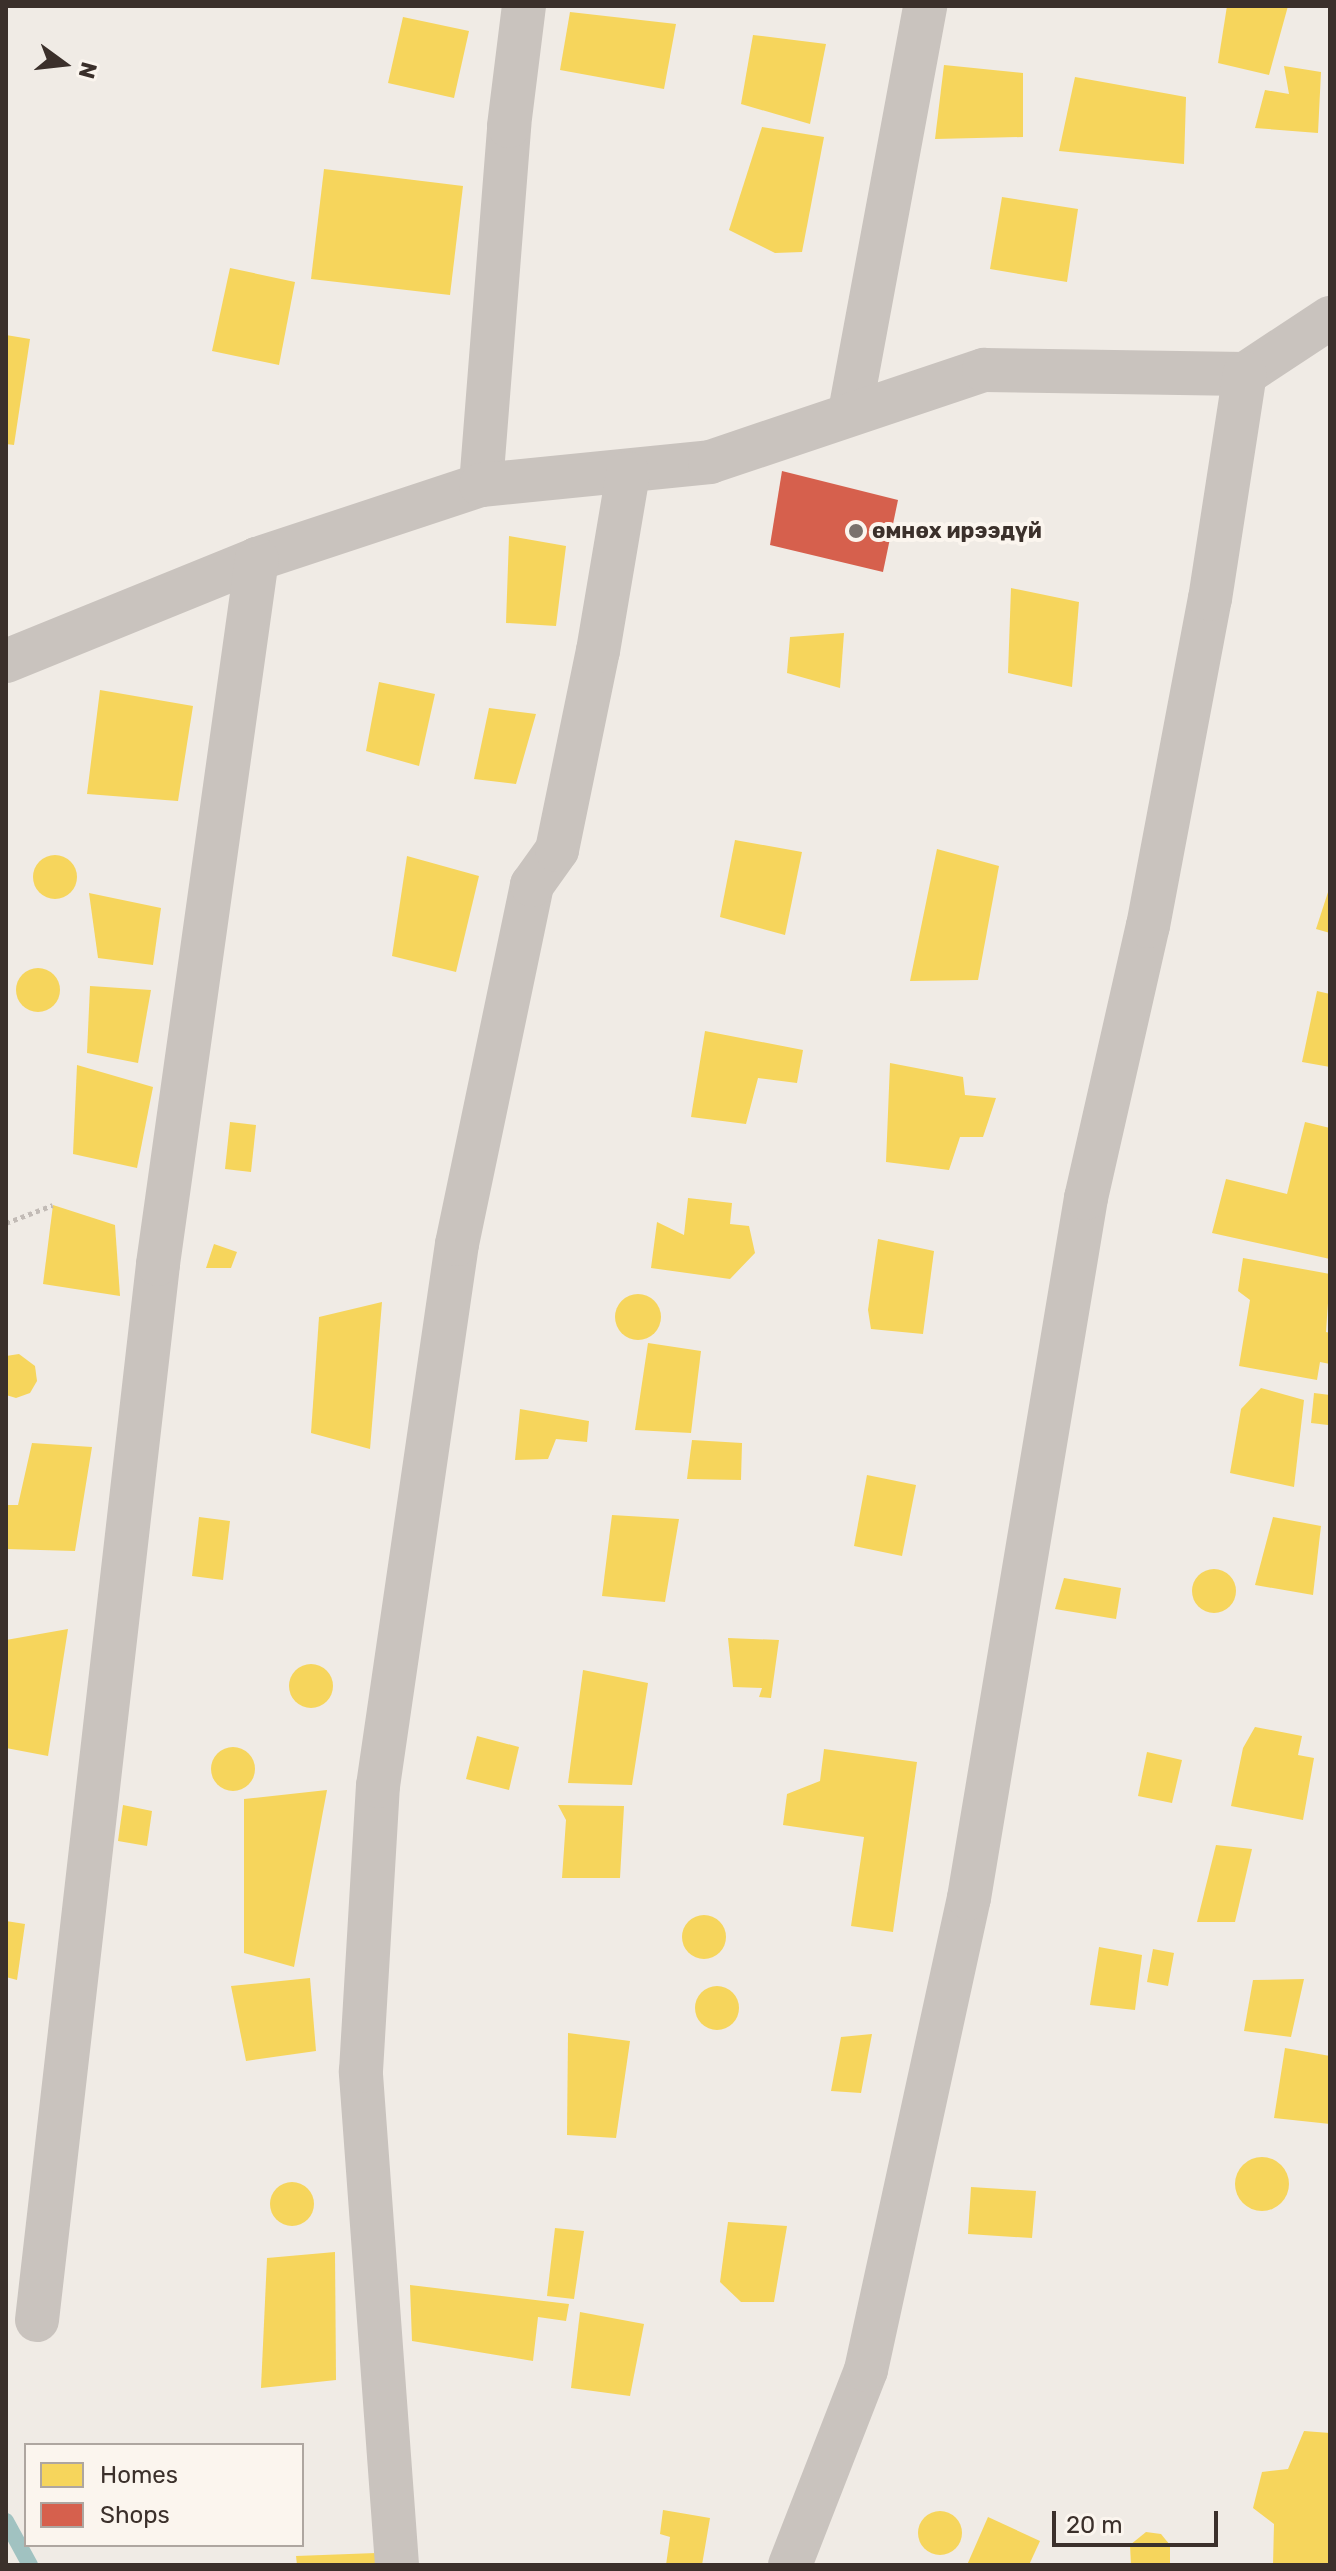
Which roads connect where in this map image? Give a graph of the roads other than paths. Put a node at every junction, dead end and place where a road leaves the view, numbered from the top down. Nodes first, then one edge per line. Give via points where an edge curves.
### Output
1 (524, 6) edge
2 (925, 6) edge
3 (1330, 318) edge
4 (1245, 374) junction
5 (850, 412) junction
6 (628, 474) junction
7 (481, 485) junction
8 (257, 559) junction
9 (6, 661) edge
10 (37, 2320) dead end
11 (397, 2565) edge
12 (790, 2565) edge

1 - 7 street via 509,126
2 - 5 street
3 - 4 street
4 - 5 street via 984,370
4 - 12 street via 1210,599 1148,926 1086,1198 969,1898 866,2370
5 - 6 street via 710,462
6 - 7 street
6 - 11 street via 557,850 532,885 457,1244 378,1786 361,2071
7 - 8 street
8 - 9 street
8 - 10 street via 158,1264

